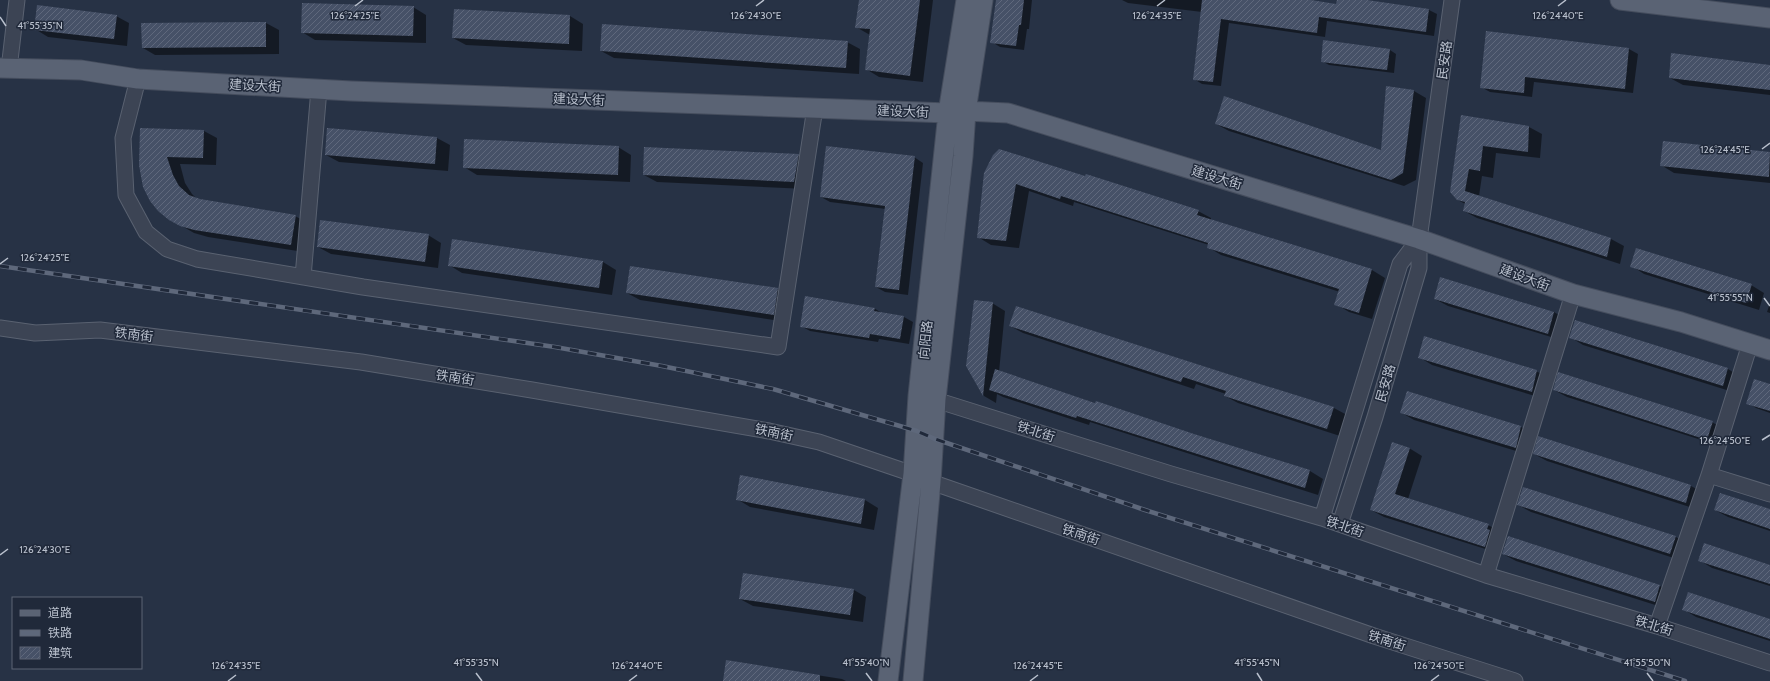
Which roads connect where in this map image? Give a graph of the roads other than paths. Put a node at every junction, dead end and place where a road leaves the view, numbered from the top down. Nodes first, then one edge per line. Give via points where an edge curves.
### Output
1 (16, 0) edge
2 (966, 0) edge
3 (983, 0) edge
4 (1452, 0) edge
5 (1620, 0) edge
6 (1770, 18) edge
7 (4, 69) edge
8 (138, 79) junction
9 (319, 89) junction
10 (815, 108) junction
11 (957, 112) junction
12 (1419, 239) junction
13 (303, 277) junction
14 (1572, 294) junction
15 (0, 328) edge
16 (1750, 344) junction
17 (1770, 350) edge
18 (927, 398) junction
19 (913, 474) junction
20 (1709, 475) junction
21 (931, 482) junction
22 (1770, 494) edge
23 (1322, 518) junction
24 (1340, 524) junction
25 (1486, 575) junction
26 (1657, 626) junction
27 (1770, 663) edge
28 (888, 681) edge
29 (913, 681) edge
30 (1515, 681) edge

1 - 7 street
2 - 11 main road, 向阳路
3 - 11 main road, 向阳路
4 - 12 street, 民安路
5 - 6 main road
7 - 8 main road, 建设大街 via 81,70
8 - 9 main road, 建设大街
8 - 13 street via 123,138 124,168 126,195 146,232 167,249 197,258
9 - 10 main road, 建设大街
9 - 13 street
10 - 11 main road, 建设大街
10 - 13 street via 778,347
11 - 12 main road, 建设大街 via 1008,113
11 - 18 main road, 向阳路 via 963,156
12 - 14 main road, 建设大街
12 - 23 street, 民安路 via 1400,264
12 - 24 street, 民安路 via 1420,268
14 - 16 main road, 建设大街 via 1681,322
14 - 25 street
15 - 19 street, 铁南街 via 34,333 100,330 361,362 769,431 818,442
16 - 17 main road, 建设大街
16 - 20 street
18 - 19 main road, 向阳路
18 - 21 main road, 向阳路
18 - 23 street, 铁北街
19 - 21 street, 铁南街
19 - 28 main road, 向阳路
20 - 22 street
20 - 26 street
21 - 29 main road, 向阳路
21 - 30 street, 铁南街 via 1374,636
23 - 24 street, 铁北街
24 - 25 street, 铁北街
25 - 26 street, 铁北街
26 - 27 street, 铁北街

